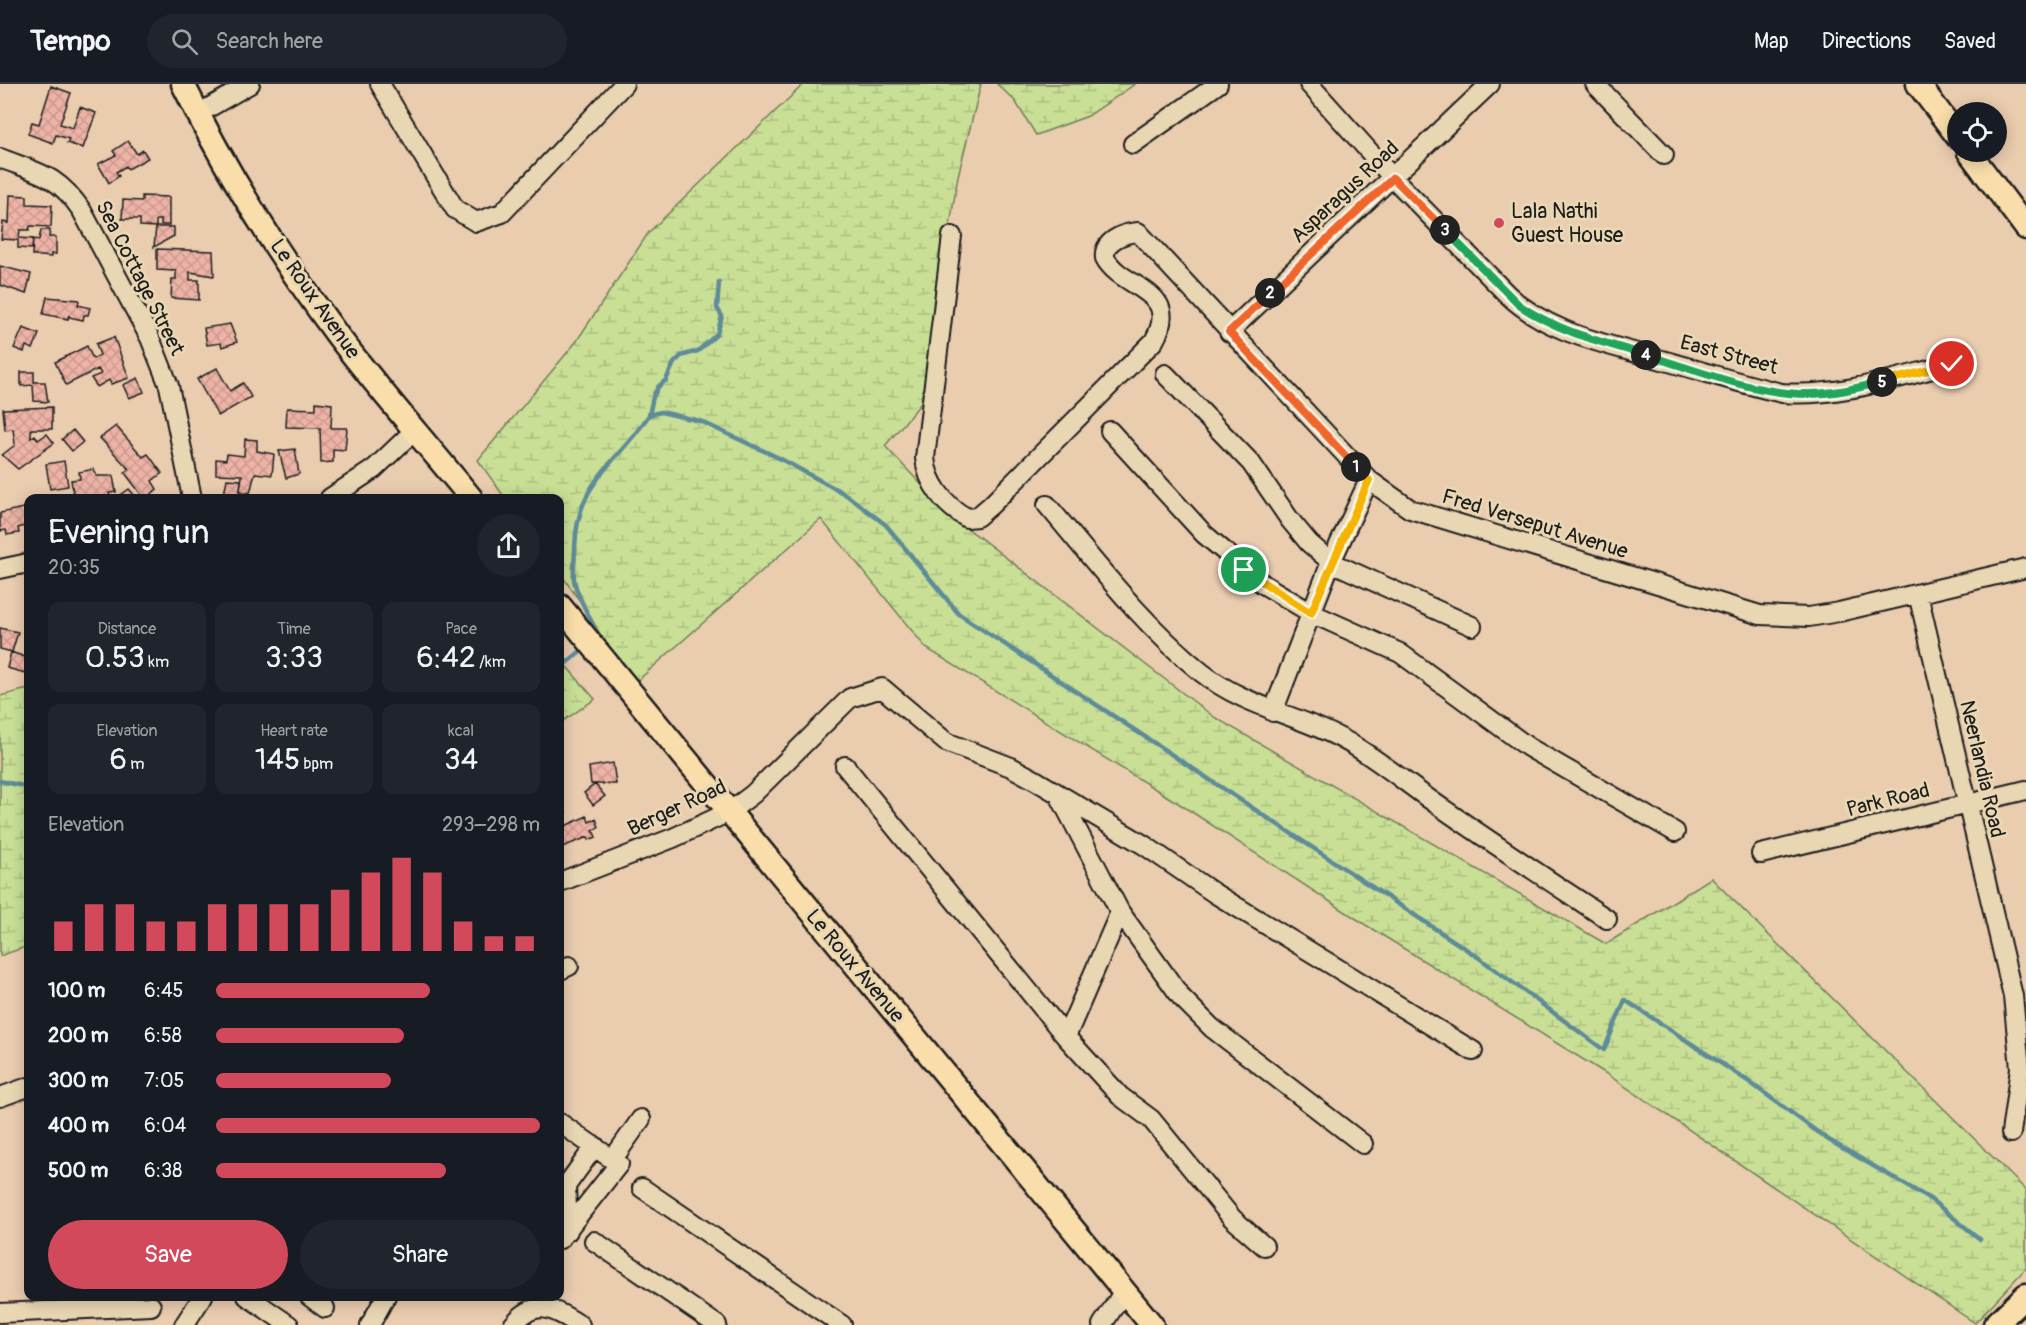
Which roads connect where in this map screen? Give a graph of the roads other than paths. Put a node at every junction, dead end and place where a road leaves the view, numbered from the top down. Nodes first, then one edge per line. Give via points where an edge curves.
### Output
1 (183, 84) edge
2 (250, 84) edge
3 (380, 84) edge
4 (624, 84) edge
5 (1218, 84) edge
6 (1309, 84) edge
7 (1490, 84) edge
8 (1595, 84) edge
9 (1918, 84) edge
10 (198, 114) junction
11 (1947, 122) edge
12 (1133, 144) dead end
13 (1664, 155) dead end
14 (0, 158) edge
15 (1976, 162) edge
16 (1393, 178) junction
17 (2026, 228) edge
18 (952, 236) dead end
19 (1229, 332) junction
20 (1952, 364) dead end
21 (1165, 374) dead end
22 (415, 430) junction
23 (1110, 430) dead end
24 (1369, 480) junction
25 (191, 494) edge
26 (336, 494) edge
27 (468, 494) edge
28 (1047, 505) dead end
29 (1331, 562) junction
30 (24, 564) edge
31 (2026, 568) edge
32 (0, 569) edge
33 (1918, 594) junction
34 (564, 611) edge
35 (1311, 613) junction
36 (1472, 626) dead end
37 (1273, 712) junction
38 (845, 766) dead end
39 (2026, 790) edge
40 (1059, 795) junction
41 (1967, 804) junction
42 (729, 812) junction
43 (1675, 832) dead end
44 (1761, 854) dead end
45 (564, 880) edge
46 (1120, 912) junction
47 (1608, 919) dead end
48 (1066, 1037) junction
49 (1473, 1051) dead end
50 (24, 1088) edge
51 (0, 1097) edge
52 (641, 1119) dead end
53 (564, 1126) edge
54 (2011, 1133) dead end
55 (1363, 1144) dead end
56 (595, 1146) junction
57 (616, 1161) junction
58 (642, 1188) dead end
59 (564, 1235) edge
60 (594, 1241) dead end
61 (1264, 1246) dead end
62 (1124, 1291) junction
63 (2026, 1295) edge
64 (199, 1301) edge
65 (254, 1301) edge
66 (316, 1301) edge
67 (383, 1301) edge
68 (535, 1302) edge
69 (151, 1306) dead end
70 (326, 1308) dead end
71 (0, 1313) edge
72 (839, 1324) edge
73 (184, 1325) edge
74 (289, 1325) edge
75 (370, 1325) edge
76 (513, 1325) edge
77 (580, 1325) edge
78 (717, 1325) edge
79 (1102, 1325) edge
80 (1152, 1325) edge
81 (1995, 1325) edge

1 - 10 main road, Le Roux Avenue
2 - 10 street
3 - 4 street via 455,210 476,222 502,213
5 - 12 street
6 - 16 street, East Street
7 - 16 street, Asparagus Road
8 - 13 street
9 - 11 main road
10 - 22 main road, Le Roux Avenue via 274,242 332,326
14 - 25 street, Sea Cottage Street via 53,178 69,191 82,211 150,338 169,386
15 - 17 main road
16 - 19 street, Asparagus Road
16 - 20 street, East Street via 1519,305 1548,324 1581,336 1782,393 1848,390
18 - 19 street, Fred Verseput Avenue via 925,458 926,472 937,491 970,519 996,501 1154,341 1162,318 1155,298 1113,269 1105,258 1113,241 1138,231
19 - 24 street, Fred Verseput Avenue
21 - 29 street via 1251,463 1290,520
22 - 26 street via 374,469
22 - 27 main road, Le Roux Avenue
23 - 35 street via 1220,549 1263,584
24 - 29 street
24 - 33 street, Fred Verseput Avenue via 1410,509 1437,519 1760,615 1809,617
28 - 37 street via 1161,638 1216,682
29 - 35 street
29 - 36 street
30 - 32 street
31 - 33 street, Fred Verseput Avenue
33 - 41 street, Neerlandia Road
34 - 42 main road, Le Roux Avenue
35 - 37 street
35 - 43 street via 1400,653 1535,751
37 - 47 street via 1357,747
38 - 48 street
39 - 41 street, Park Road
40 - 42 street, Berger Road via 1011,766 946,742 882,688 850,698 753,794
40 - 46 street
40 - 49 street
41 - 44 street, Park Road
41 - 54 street, Neerlandia Road via 2019,1034 2020,1068
42 - 45 street, Berger Road
42 - 62 main road, Le Roux Avenue
46 - 48 street
46 - 55 street via 1197,1014
48 - 61 street via 1112,1089 1151,1119 1233,1218
50 - 51 street
52 - 57 street
53 - 56 street
56 - 57 street
56 - 59 street via 566,1186
57 - 59 street
58 - 72 street
60 - 78 street
62 - 79 street
62 - 80 main road, Le Roux Avenue
63 - 81 main road
64 - 73 street
65 - 74 street
66 - 70 street
67 - 75 street
68 - 76 street
68 - 77 street
69 - 71 street

